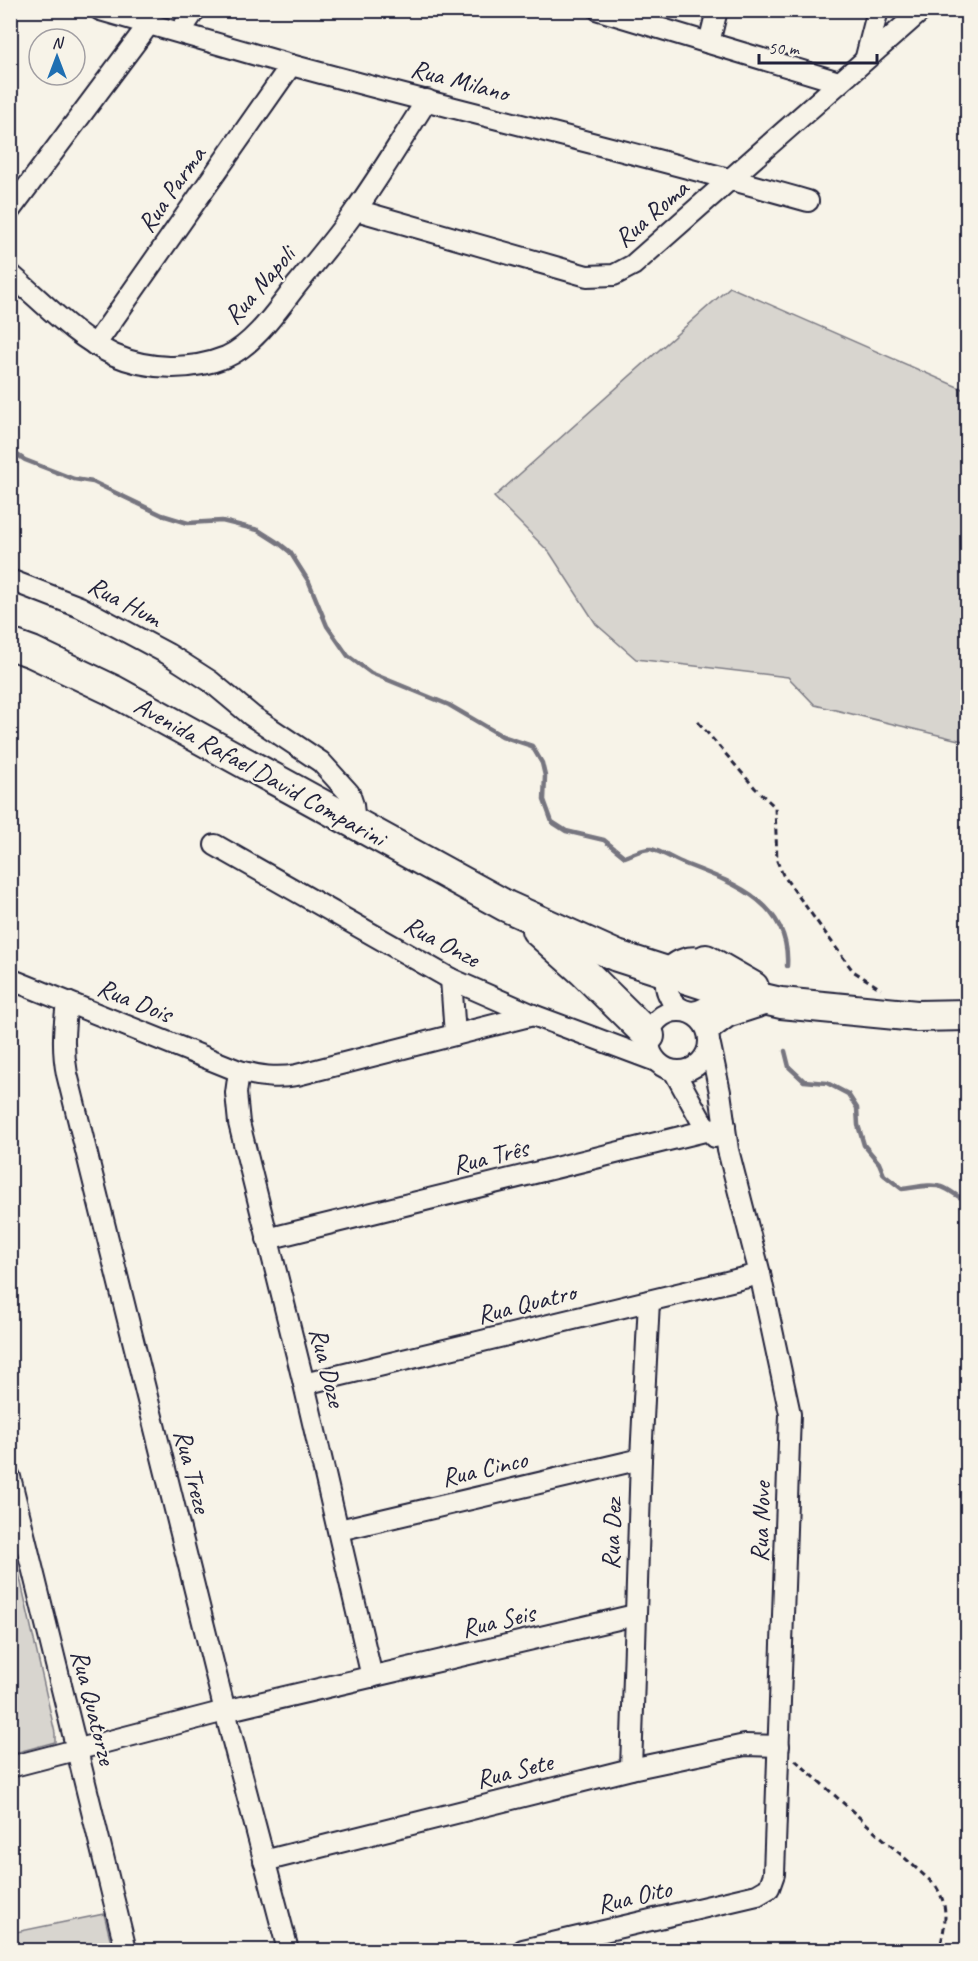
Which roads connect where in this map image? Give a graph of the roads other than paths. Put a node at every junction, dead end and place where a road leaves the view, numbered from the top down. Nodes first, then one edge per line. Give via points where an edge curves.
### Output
1 (100, 10) edge
2 (195, 10) edge
3 (599, 10) edge
4 (717, 10) edge
5 (878, 10) edge
6 (922, 10) edge
7 (149, 24) junction
8 (180, 32) junction
9 (709, 43) junction
10 (866, 57) junction
11 (291, 64) junction
12 (838, 82) junction
13 (427, 100) junction
14 (732, 179) junction
15 (808, 201) dead end
16 (10, 210) edge
17 (356, 210) junction
18 (10, 274) edge
19 (95, 345) junction
20 (10, 579) edge
21 (10, 644) edge
22 (355, 823) junction
23 (215, 845) dead end
24 (506, 906) junction
25 (617, 956) junction
26 (699, 959) junction
27 (10, 979) edge
28 (451, 979) junction
29 (668, 984) junction
30 (67, 1002) junction
31 (773, 1002) junction
32 (533, 1015) junction
33 (968, 1015) edge
34 (708, 1017) junction
35 (455, 1035) junction
36 (654, 1039) junction
37 (238, 1071) junction
38 (674, 1071) junction
39 (717, 1128) junction
40 (267, 1239) junction
41 (760, 1274) junction
42 (649, 1301) junction
43 (304, 1384) junction
44 (641, 1458) junction
45 (10, 1477) edge
46 (339, 1530) junction
47 (635, 1615) junction
48 (372, 1677) junction
49 (225, 1711) junction
50 (779, 1746) junction
51 (76, 1749) junction
52 (10, 1767) edge
53 (632, 1769) junction
54 (264, 1861) junction
55 (757, 1895) joint
56 (558, 1946) edge
57 (126, 1950) edge
58 (288, 1950) edge
59 (523, 1950) edge

1 - 7 street, Rua Milano
2 - 8 street
3 - 9 street
4 - 9 street
5 - 10 street
6 - 10 street, Rua Roma
7 - 8 street, Rua Milano
7 - 16 street
8 - 11 street, Rua Milano
9 - 12 street
10 - 12 street, Rua Roma
11 - 13 street, Rua Milano
11 - 19 street, Rua Parma
12 - 14 street, Rua Roma
13 - 14 street, Rua Milano
13 - 17 street, Rua Napoli
14 - 15 street, Rua Milano
14 - 17 street, Rua Roma via 633,265 601,277
17 - 19 street, Rua Napoli via 267,323 227,357 198,365 164,367 137,363
18 - 19 street, Rua Napoli
20 - 22 street, Rua Hum via 80,607 210,681 252,716 321,762 349,793
21 - 22 main road, Avenida Rafael David Comparini via 112,690
22 - 24 main road, Avenida Rafael David Comparini
23 - 28 street, Rua Onze
24 - 25 main road
24 - 36 main road via 554,944
25 - 26 main road
25 - 29 main road
26 - 29 street via 681,960
26 - 31 main road
26 - 34 street via 717,973
27 - 30 street, Rua Dois
28 - 32 street, Rua Onze
28 - 35 street
29 - 34 main road
29 - 34 street via 673,1002
29 - 36 street
30 - 37 street, Rua Dois
30 - 49 street, Rua Treze via 63,1053 67,1074
31 - 33 main road via 893,1014
31 - 34 main road
32 - 35 street, Rua Dois
32 - 36 street, Rua Onze
34 - 36 street via 671,1012
34 - 38 street via 706,1057 686,1071
34 - 39 street via 720,1092
35 - 37 street, Rua Dois via 280,1078
36 - 38 street via 664,1067
37 - 40 street, Rua Doze via 239,1123
38 - 39 street, Rua Nove via 695,1111
39 - 40 street, Rua Três
39 - 41 street, Rua Nove via 728,1150
40 - 43 street, Rua Doze
41 - 42 street, Rua Quatro
41 - 50 street, Rua Nove via 790,1414
42 - 43 street, Rua Quatro
42 - 44 street, Rua Dez
43 - 46 street, Rua Doze
44 - 46 street, Rua Cinco
44 - 47 street, Rua Dez
45 - 51 street, Rua Quatorze
46 - 48 street, Rua Doze
47 - 48 street, Rua Seis
47 - 53 street, Rua Dez
48 - 49 street, Rua Seis
49 - 51 street, Rua Seis
49 - 54 street, Rua Treze
50 - 53 street, Rua Sete via 745,1745
50 - 55 street, Rua Nove via 774,1874 769,1888
51 - 52 street, Rua Seis
51 - 57 street, Rua Quatorze
53 - 54 street, Rua Sete
54 - 58 street, Rua Treze
55 - 56 street, Rua Oito
56 - 59 street, Rua Oito

